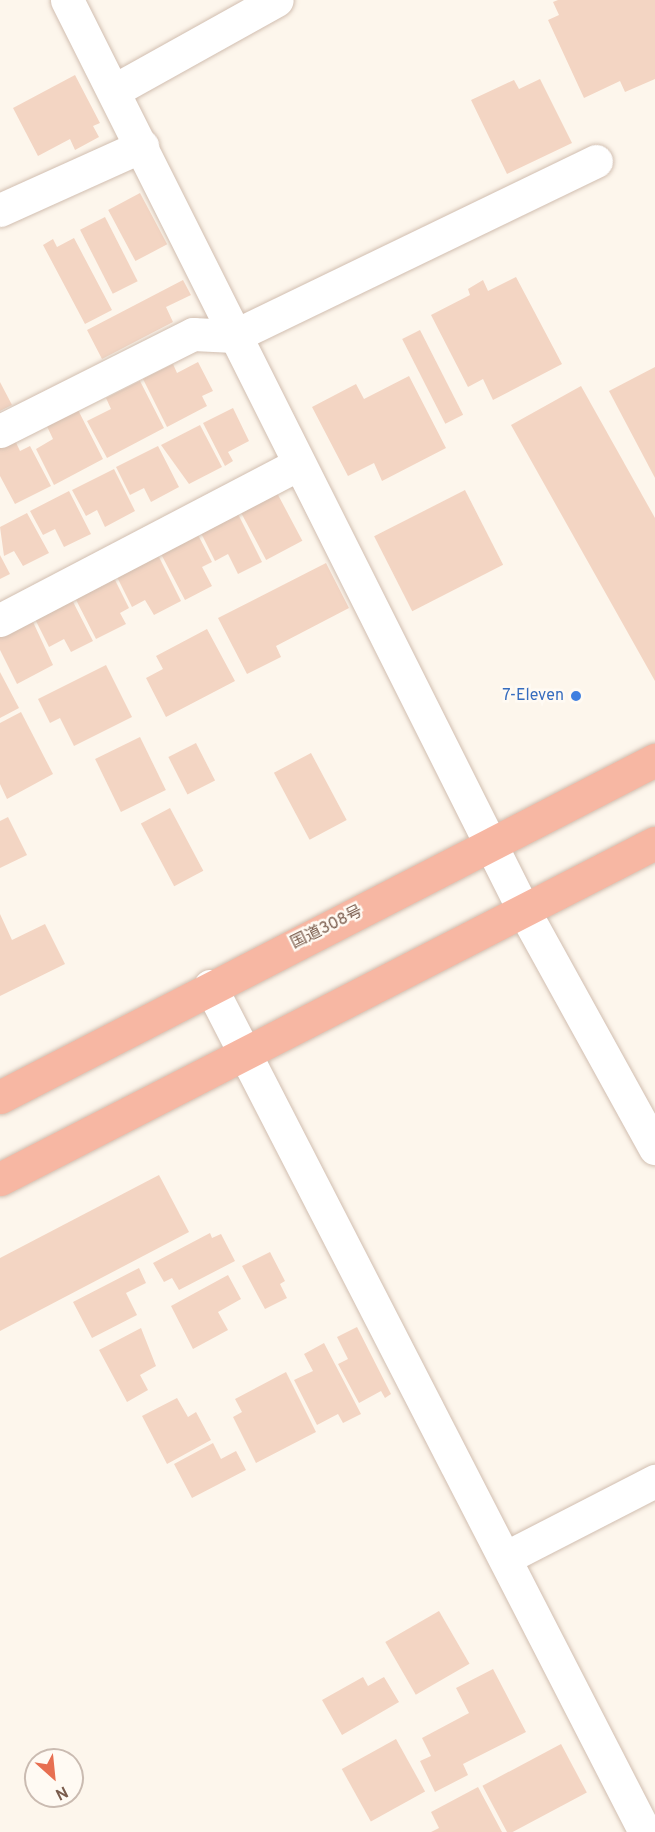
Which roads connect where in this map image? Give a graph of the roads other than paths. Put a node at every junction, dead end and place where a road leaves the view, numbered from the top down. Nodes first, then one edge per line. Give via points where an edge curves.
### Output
1 (67, 0) edge
2 (277, 0) edge
3 (115, 90) junction
4 (142, 146) junction
5 (596, 161) dead end
6 (0, 210) edge
7 (234, 336) junction
8 (0, 431) edge
9 (297, 465) junction
10 (0, 620) edge
11 (655, 760) edge
12 (655, 843) edge
13 (491, 846) junction
14 (524, 911) junction
15 (210, 986) junction
16 (245, 1052) junction
17 (0, 1097) edge
18 (655, 1148) edge
19 (0, 1179) edge
20 (655, 1481) edge
21 (505, 1558) junction
22 (645, 1832) edge

1 - 3 street
2 - 3 street
3 - 4 street
4 - 6 street
4 - 7 street
5 - 7 street
7 - 8 street via 193,334
7 - 9 street
9 - 10 street
9 - 13 street
11 - 13 highway, 国道308号
12 - 14 highway
13 - 14 street
13 - 15 highway, 国道308号
14 - 16 highway
14 - 18 street
15 - 16 street
15 - 17 highway, 国道308号
16 - 19 highway
16 - 21 street
20 - 21 street
21 - 22 street

